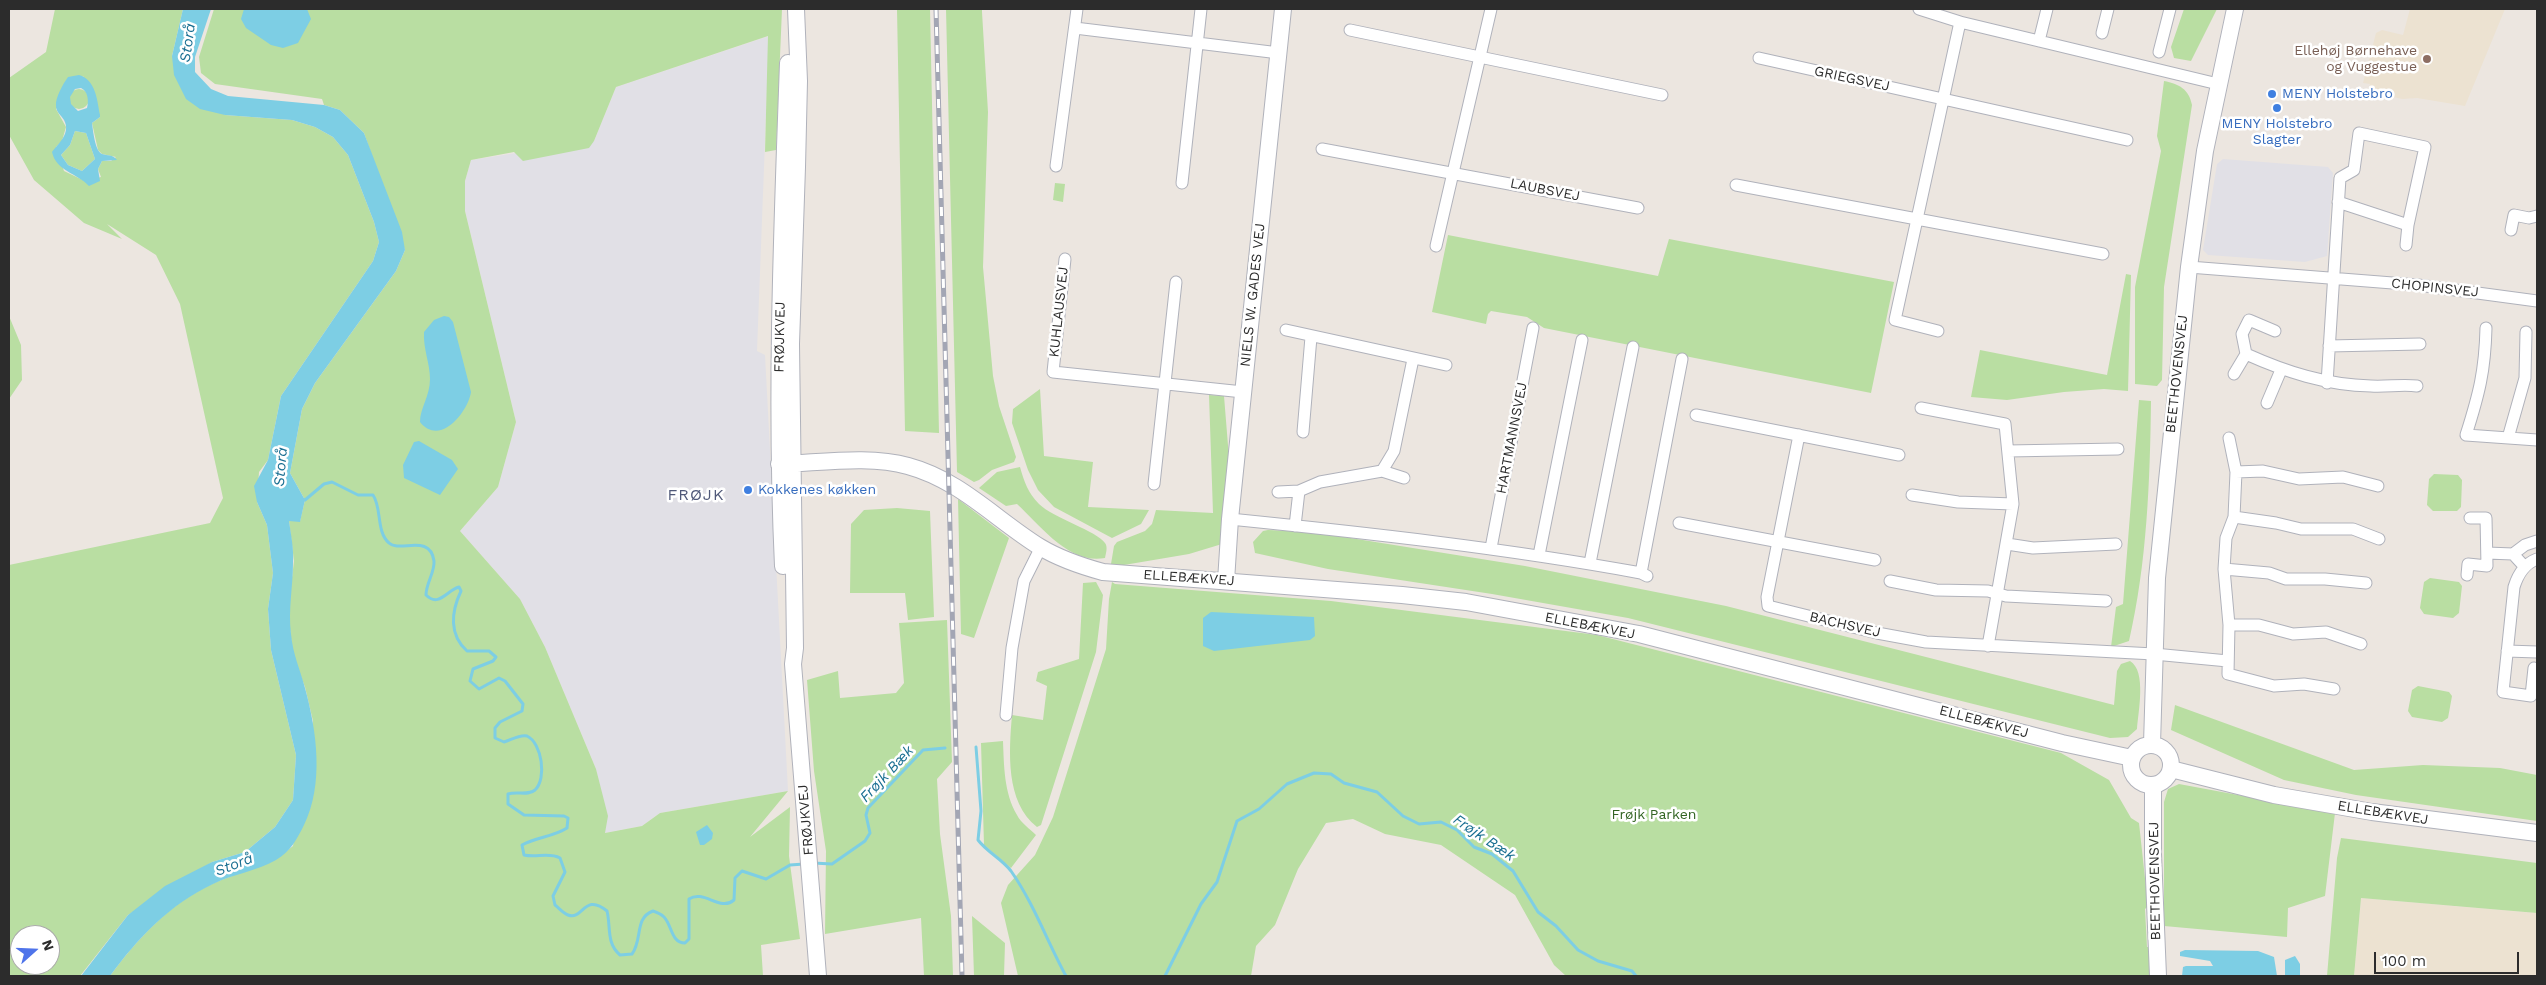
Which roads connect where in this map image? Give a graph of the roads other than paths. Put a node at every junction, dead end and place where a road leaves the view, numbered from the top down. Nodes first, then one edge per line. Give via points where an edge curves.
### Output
1 (790, 9) edge
2 (796, 9) edge
3 (1077, 9) edge
4 (1201, 9) edge
5 (1283, 9) edge
6 (1490, 9) edge
7 (1918, 9) edge
8 (2047, 9) edge
9 (2108, 9) edge
10 (2170, 9) edge
11 (2235, 9) edge
12 (1960, 22) junction
13 (1075, 28) junction
14 (1350, 30) dead end
15 (2102, 33) dead end
16 (2039, 40) junction
17 (1198, 43) junction
18 (2159, 52) dead end
19 (1279, 53) junction
20 (1480, 55) junction
21 (1759, 58) dead end
22 (2218, 84) junction
23 (1662, 95) dead end
24 (1944, 99) junction
25 (2127, 140) dead end
26 (1322, 149) dead end
27 (1056, 166) dead end
28 (1453, 172) junction
29 (1182, 183) dead end
30 (1736, 185) dead end
31 (2338, 202) junction
32 (1638, 208) dead end
33 (2537, 216) edge
34 (1917, 219) junction
35 (2408, 225) junction
36 (2511, 230) dead end
37 (2406, 245) dead end
38 (1436, 246) dead end
39 (2103, 254) dead end
40 (1065, 259) dead end
41 (2189, 267) junction
42 (2333, 279) junction
43 (1176, 282) dead end
44 (2537, 301) edge
45 (1533, 328) dead end
46 (2486, 328) dead end
47 (1286, 330) dead end
48 (1938, 331) dead end
49 (2275, 331) dead end
50 (2526, 332) dead end
51 (1311, 337) junction
52 (1582, 340) dead end
53 (2420, 344) dead end
54 (2329, 346) junction
55 (1633, 347) dead end
56 (2246, 354) junction
57 (1413, 359) junction
58 (1682, 359) dead end
59 (1446, 365) dead end
60 (2281, 370) junction
61 (2234, 374) dead end
62 (2327, 382) junction
63 (1165, 384) junction
64 (2418, 386) dead end
65 (1243, 392) junction
66 (2266, 403) dead end
67 (1921, 408) dead end
68 (1696, 415) dead end
69 (1303, 432) dead end
70 (1799, 435) junction
71 (2230, 438) dead end
72 (2508, 438) junction
73 (2537, 440) edge
74 (2118, 449) dead end
75 (2008, 451) junction
76 (1899, 454) dead end
77 (786, 464) junction
78 (1382, 471) junction
79 (2236, 472) junction
80 (1404, 478) dead end
81 (1154, 484) dead end
82 (2378, 486) dead end
83 (1299, 491) junction
84 (1278, 492) dead end
85 (1912, 496) dead end
86 (2013, 504) junction
87 (2234, 517) junction
88 (2470, 518) dead end
89 (1230, 519) junction
90 (1679, 523) dead end
91 (1295, 526) junction
92 (2380, 539) dead end
93 (2537, 541) edge
94 (1777, 543) junction
95 (2007, 544) junction
96 (2116, 544) dead end
97 (1042, 547) junction
98 (1492, 548) junction
99 (2487, 553) junction
100 (2512, 554) junction
101 (1539, 555) junction
102 (2537, 558) edge
103 (1875, 560) dead end
104 (1590, 563) junction
105 (2524, 566) junction
106 (2224, 570) junction
107 (2467, 575) dead end
108 (1226, 581) junction
109 (1890, 581) dead end
110 (2366, 583) dead end
111 (1997, 592) junction
112 (2106, 601) dead end
113 (2229, 625) junction
114 (2361, 644) dead end
115 (1988, 646) junction
116 (2507, 651) junction
117 (2537, 652) edge
118 (2154, 654) junction
119 (2228, 661) junction
120 (2534, 668) dead end
121 (2334, 689) dead end
122 (1006, 715) dead end
123 (2152, 744) junction
124 (2132, 758) junction
125 (2171, 769) junction
126 (2153, 785) junction
127 (2537, 833) edge
128 (818, 976) edge
129 (2158, 976) edge

1 - 77 street, FRØJKVEJ via 780,296
2 - 77 street, FRØJKVEJ via 799,81
3 - 13 street
4 - 17 street
5 - 19 street, NIELS W. GADES VEJ
6 - 20 street
7 - 12 street
8 - 16 street
9 - 15 street
10 - 18 street
11 - 22 street, BEETHOVENSVEJ
12 - 16 street
12 - 24 street
13 - 17 street
13 - 27 street
14 - 20 street
16 - 22 street
17 - 19 street
17 - 29 street
19 - 65 street, NIELS W. GADES VEJ
20 - 23 street
20 - 28 street
21 - 24 street, GRIEGSVEJ
22 - 41 street, BEETHOVENSVEJ
24 - 25 street, GRIEGSVEJ
24 - 34 street
26 - 28 street, LAUBSVEJ
28 - 32 street, LAUBSVEJ
28 - 38 street
30 - 34 street
31 - 35 street
31 - 35 street via 2340,178 2354,170 2360,133 2425,147
31 - 42 street
33 - 36 street via 2514,215
34 - 39 street
34 - 48 street via 1895,320
35 - 37 street
40 - 63 street, KUHLAUSVEJ via 1053,372
41 - 42 street, CHOPINSVEJ
41 - 118 street, BEETHOVENSVEJ via 2165,478 2156,578
42 - 44 street, CHOPINSVEJ via 2418,285
42 - 54 street
43 - 63 street
45 - 98 street, HARTMANNSVEJ
46 - 72 street via 2481,389 2466,435
47 - 51 street
49 - 56 street via 2249,320 2242,334
50 - 72 street via 2525,378
51 - 57 street
51 - 69 street
52 - 101 street
53 - 54 street
54 - 62 street
55 - 104 street
56 - 60 street
56 - 61 street
57 - 59 street
57 - 78 street via 1394,451
58 - 104 street via 1644,574
60 - 62 street
60 - 66 street
62 - 64 street
63 - 65 street, KUHLAUSVEJ
63 - 81 street
65 - 89 street, NIELS W. GADES VEJ
67 - 75 street via 2005,424
68 - 70 street
70 - 76 street
70 - 94 street, BACHSVEJ
71 - 79 street
72 - 73 street
74 - 75 street
75 - 86 street
77 - 97 street, ELLEBÆKVEJ via 879,461 906,465 950,482
77 - 128 street, FRØJKVEJ via 795,648 793,664
78 - 80 street
78 - 83 street via 1320,482
79 - 82 street via 2263,471 2299,479 2343,477
79 - 87 street
83 - 84 street
83 - 91 street
85 - 86 street
86 - 95 street
87 - 92 street via 2301,530 2353,529
87 - 106 street via 2226,538
88 - 99 street via 2486,518
89 - 91 street
89 - 108 street, NIELS W. GADES VEJ
90 - 94 street
91 - 98 street
93 - 100 street
94 - 103 street
94 - 115 street, BACHSVEJ via 1768,606 1877,633
95 - 96 street via 2033,548
95 - 111 street
97 - 108 street, ELLEBÆKVEJ via 1073,563 1104,572
97 - 122 street via 1024,581 1012,648
98 - 101 street
99 - 100 street
99 - 107 street via 2487,566 2468,564
100 - 105 street
101 - 104 street
102 - 105 street
105 - 116 street via 2514,587
106 - 110 street via 2269,574 2286,579
106 - 113 street
108 - 124 street, ELLEBÆKVEJ via 1466,602 1639,634 2062,743
109 - 111 street via 1936,590
111 - 112 street via 2006,596
111 - 115 street
113 - 114 street via 2259,625 2293,634 2326,632
113 - 119 street
115 - 118 street, BACHSVEJ
116 - 117 street
116 - 120 street via 2503,692 2531,696
118 - 119 street, BACHSVEJ
118 - 123 street, BEETHOVENSVEJ
119 - 121 street via 2228,674 2274,686 2304,684
123 - 124 street via 2140,748
123 - 125 street via 2159,745 2170,755
124 - 126 street via 2135,777
125 - 126 street via 2165,780
125 - 127 street, ELLEBÆKVEJ via 2274,795 2381,813
126 - 129 street, BEETHOVENSVEJ

